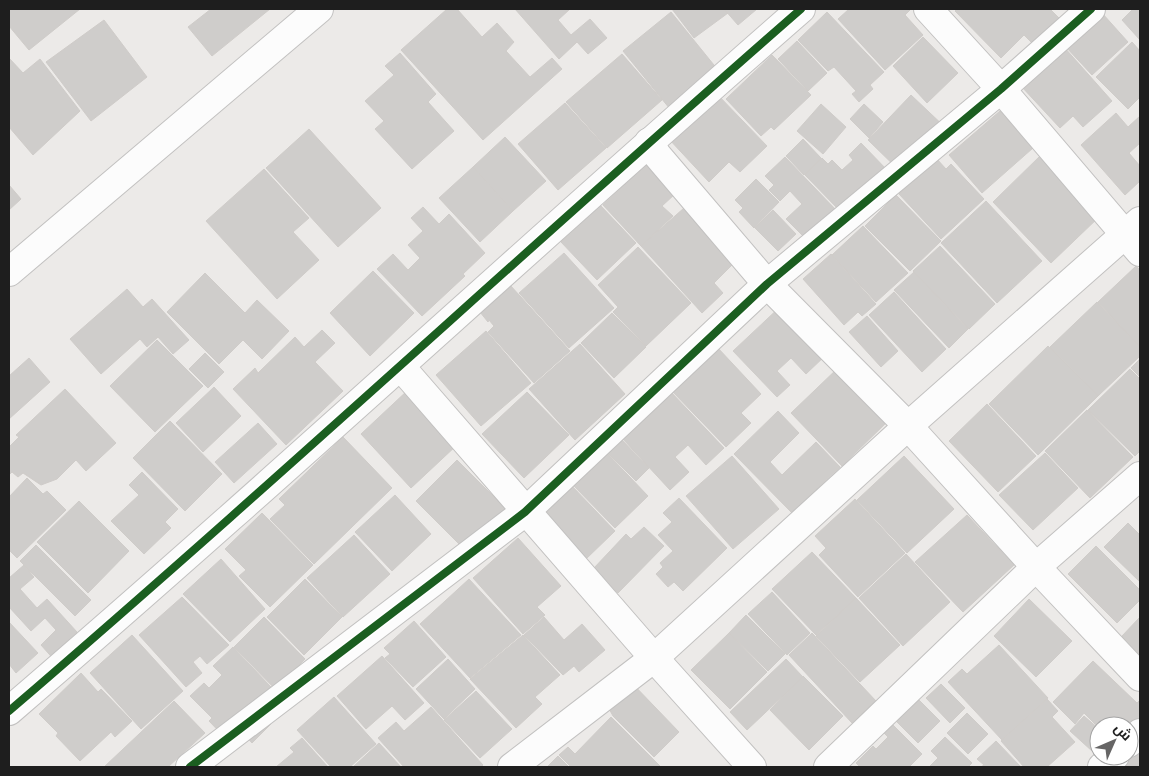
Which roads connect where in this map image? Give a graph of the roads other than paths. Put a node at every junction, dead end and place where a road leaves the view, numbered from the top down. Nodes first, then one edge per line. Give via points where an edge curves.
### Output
1 (319, 9) edge
2 (801, 9) edge
3 (928, 9) edge
4 (1091, 9) edge
5 (1001, 89) junction
6 (649, 142) junction
7 (1135, 236) edge
8 (9, 272) edge
9 (767, 284) junction
10 (401, 367) junction
11 (908, 426) junction
12 (1140, 476) edge
13 (525, 512) junction
14 (1036, 567) junction
15 (654, 658) junction
16 (1140, 677) edge
17 (9, 711) edge
18 (190, 767) edge
19 (512, 767) edge
20 (752, 767) edge
21 (828, 767) edge

1 - 8 street
2 - 6 street
3 - 5 street
4 - 5 street
5 - 7 street
5 - 9 street
6 - 9 street
6 - 10 street
7 - 11 street
9 - 11 street
9 - 13 street
10 - 13 street
10 - 17 street
11 - 14 street
11 - 15 street
12 - 14 street
13 - 15 street
13 - 18 street
14 - 16 street
14 - 21 street
15 - 19 street
15 - 20 street

